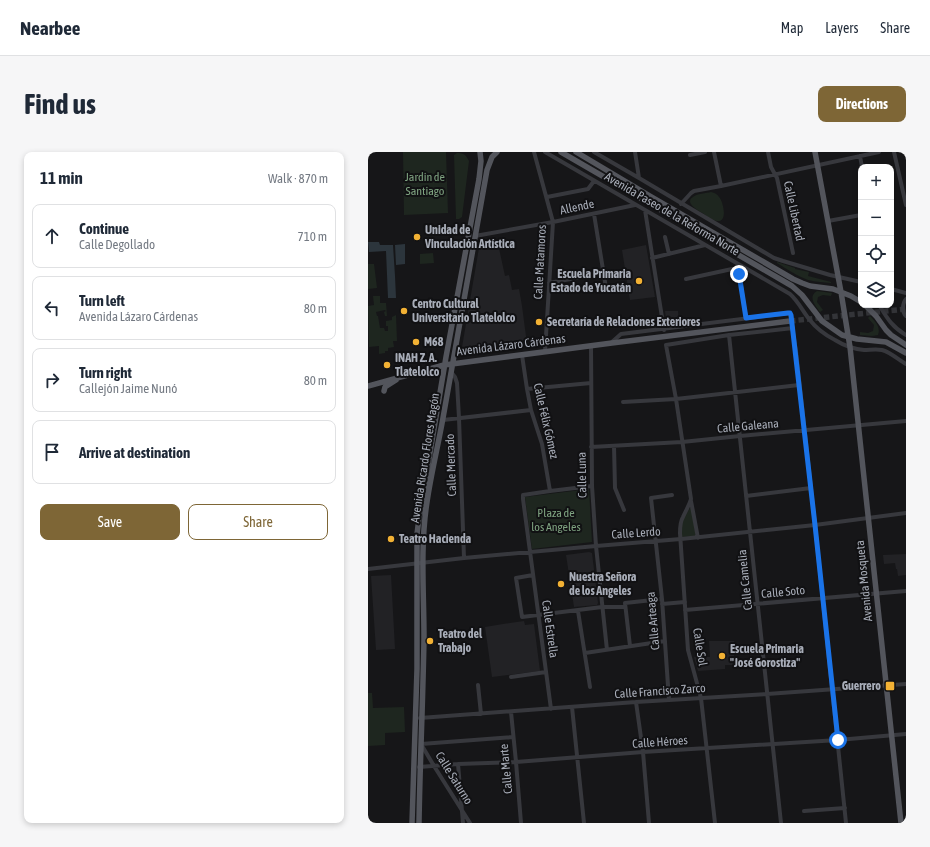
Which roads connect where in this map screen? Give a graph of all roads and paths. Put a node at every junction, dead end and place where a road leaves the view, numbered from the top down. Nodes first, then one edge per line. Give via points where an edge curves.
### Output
1 (480, 152) edge
2 (497, 152) edge
3 (534, 152) edge
4 (545, 152) edge
5 (561, 152) edge
6 (576, 152) edge
7 (594, 152) edge
8 (635, 152) edge
9 (705, 152) edge
10 (714, 152) edge
11 (768, 152) edge
12 (815, 152) edge
13 (879, 152) edge
14 (894, 152) edge
15 (690, 155) dead end
16 (860, 156) junction
17 (861, 164) edge
18 (817, 165) junction
19 (775, 174) junction
20 (639, 178) junction
21 (594, 181) junction
22 (721, 186) junction
23 (547, 197) junction
24 (682, 204) junction
25 (635, 205) junction
26 (906, 205) edge
27 (645, 210) junction
28 (594, 214) junction
29 (858, 216) edge
30 (828, 221) junction
31 (553, 222) junction
32 (475, 236) junction
33 (665, 237) dead end
34 (705, 245) junction
35 (793, 253) dead end
36 (669, 254) junction
37 (652, 258) junction
38 (739, 267) junction
39 (603, 273) junction
40 (839, 277) junction
41 (686, 279) dead end
42 (858, 281) edge
43 (549, 282) junction
44 (606, 288) dead end
45 (894, 290) edge
46 (842, 292) junction
47 (906, 294) edge
48 (906, 299) edge
49 (858, 300) edge
50 (868, 308) edge
51 (881, 308) edge
52 (883, 308) edge
53 (884, 313) junction
54 (906, 316) edge
55 (746, 318) junction
56 (790, 321) tunnel mouth
57 (793, 328) junction
58 (664, 330) junction
59 (729, 335) junction
60 (906, 335) edge
61 (849, 337) junction
62 (612, 343) junction
63 (906, 345) edge
64 (591, 346) junction
65 (850, 347) junction
66 (545, 352) junction
67 (906, 353) edge
68 (522, 355) junction
69 (452, 364) junction
70 (906, 364) edge
71 (444, 365) junction
72 (451, 372) junction
73 (401, 377) junction
74 (591, 383) junction
75 (799, 385) junction
76 (368, 386) edge
77 (527, 389) junction
78 (384, 391) dead end
79 (735, 392) junction
80 (676, 398) junction
81 (624, 402) dead end
82 (531, 410) junction
83 (459, 418) junction
84 (443, 420) junction
85 (906, 421) edge
86 (858, 425) junction
87 (805, 431) junction
88 (740, 436) junction
89 (682, 442) junction
90 (614, 446) junction
91 (591, 447) junction
92 (592, 486) junction
93 (811, 488) junction
94 (550, 491) junction
95 (672, 495) dead end
96 (746, 496) junction
97 (691, 499) junction
98 (624, 510) dead end
99 (906, 513) edge
100 (868, 518) junction
101 (815, 525) junction
102 (750, 532) junction
103 (698, 538) junction
104 (680, 540) junction
105 (655, 541) junction
106 (596, 546) junction
107 (530, 552) junction
108 (464, 558) junction
109 (420, 563) junction
110 (368, 569) edge
111 (533, 575) junction
112 (906, 591) edge
113 (877, 594) junction
114 (662, 599) junction
115 (822, 599) junction
116 (685, 602) junction
117 (662, 604) junction
118 (757, 604) junction
119 (625, 605) junction
120 (602, 607) junction
121 (685, 610) junction
122 (578, 611) junction
123 (538, 615) junction
124 (665, 641) junction
125 (630, 646) junction
126 (607, 650) junction
127 (585, 653) junction
128 (546, 672) junction
129 (511, 676) dead end
130 (906, 684) edge
131 (478, 685) dead end
132 (887, 685) junction
133 (590, 687) dead end
134 (832, 689) junction
135 (767, 694) junction
136 (701, 698) junction
137 (669, 700) junction
138 (636, 702) junction
139 (572, 707) junction
140 (551, 709) junction
141 (510, 712) junction
142 (481, 714) junction
143 (419, 718) junction
144 (906, 734) edge
145 (891, 735) junction
146 (513, 737) junction
147 (838, 740) junction
148 (421, 744) junction
149 (772, 744) junction
150 (707, 749) junction
151 (643, 752) junction
152 (577, 758) junction
153 (516, 762) junction
154 (458, 764) junction
155 (434, 766) junction
156 (417, 767) junction
157 (845, 808) junction
158 (462, 811) junction
159 (804, 811) dead end
160 (412, 823) edge
161 (419, 823) edge
162 (463, 823) edge
163 (470, 823) edge
164 (521, 823) edge
165 (584, 823) edge
166 (649, 823) edge
167 (715, 823) edge
168 (781, 823) edge
169 (846, 823) edge
170 (901, 823) edge

1 - 71 main road, Avenida Ricardo Flores Magón via 479,174
2 - 32 main road, Avenida Ricardo Flores Magón via 487,170
3 - 23 street, Calle Matamoros
4 - 21 street, Avenida Paseo de la Reforma Norte
5 - 61 main road, Avenida Paseo de la Reforma Norte via 792,286 822,321 840,334
6 - 46 main road, Avenida Paseo de la Reforma Norte via 793,279 810,286
7 - 20 street, Avenida Paseo de la Reforma Norte
8 - 20 street
9 - 15 street
10 - 22 street
11 - 19 street, Calle Libertad
12 - 18 main road, Avenida Mosqueta
13 - 16 street
14 - 26 street
16 - 17 street
16 - 18 street
18 - 19 street
18 - 30 main road, Avenida Mosqueta
19 - 22 street
19 - 35 street, Calle Libertad
20 - 24 street, Avenida Paseo de la Reforma Norte
21 - 23 street via 586,190
21 - 25 street, Avenida Paseo de la Reforma Norte
22 - 24 street via 694,191
23 - 31 street, Calle Matamoros
24 - 40 street, Avenida Paseo de la Reforma Norte via 774,258
25 - 27 street, Avenida Paseo de la Reforma Norte
25 - 28 street, Allende
27 - 34 street, Avenida Paseo de la Reforma Norte
27 - 37 street
28 - 31 street, Allende
28 - 39 street
29 - 30 street
30 - 40 main road, Avenida Mosqueta
31 - 32 street, Allende
31 - 43 street, Calle Matamoros
32 - 69 main road, Avenida Ricardo Flores Magón
33 - 36 street
34 - 36 street
34 - 38 street, Avenida Paseo de la Reforma Norte
36 - 37 street
37 - 58 street
38 - 41 street
38 - 55 street
38 - 65 street, Avenida Paseo de la Reforma Norte via 790,294 822,332
39 - 43 street
39 - 44 street
40 - 42 street, Avenida Paseo de la Reforma Norte
40 - 46 main road, Avenida Mosqueta
43 - 66 street, Calle Matamoros
45 - 47 street
46 - 49 main road, Avenida Paseo de la Reforma Norte
46 - 61 main road, Avenida Mosqueta
48 - 54 street via 903,305
50 - 63 main road via 891,335
51 - 53 street
52 - 53 street
53 - 60 street via 891,324
55 - 57 street, Avenida Lázaro Cárdenas via 790,313
55 - 58 street, Avenida Lázaro Cárdenas
56 - 62 main road, Avenida Lázaro Cárdenas
57 - 59 street
57 - 75 street
58 - 62 street, Avenida Lázaro Cárdenas via 621,334
59 - 79 street, Calle Camelia
59 - 80 street via 666,345
61 - 65 main road, Avenida Mosqueta
61 - 67 main road, Avenida Paseo de la Reforma Norte via 886,342
62 - 64 main road, Avenida Lázaro Cárdenas
64 - 66 main road, Avenida Lázaro Cárdenas
64 - 74 street, Calle Luna
65 - 70 street, Avenida Paseo de la Reforma Norte via 881,350
65 - 86 main road, Avenida Mosqueta
66 - 68 main road, Avenida Lázaro Cárdenas
68 - 69 main road, Avenida Lázaro Cárdenas
68 - 77 street, Calle Félix Gómez
69 - 71 main road, Avenida Lázaro Cárdenas
69 - 72 main road, Avenida Ricardo Flores Magón
71 - 73 main road, Avenida Lázaro Cárdenas
71 - 109 main road, Avenida Ricardo Flores Magón via 417,534
72 - 83 street, Calle Mercado via 457,383
72 - 84 main road, Avenida Ricardo Flores Magón
73 - 76 main road, Avenida Lázaro Cárdenas
73 - 78 main road via 385,387
74 - 77 street
74 - 91 street, Calle Luna
75 - 79 street
75 - 87 street
77 - 82 street, Calle Félix Gómez
79 - 80 street
79 - 88 street, Calle Camelia
80 - 81 street
80 - 89 street
82 - 83 street
82 - 94 street, Calle Félix Gómez via 542,444
83 - 84 street
83 - 108 street, Calle Mercado
84 - 109 main road, Avenida Ricardo Flores Magón via 427,503
85 - 86 street, Calle Galeana
86 - 87 street, Calle Galeana
86 - 100 main road, Avenida Mosqueta
87 - 88 street, Calle Galeana
87 - 93 street
88 - 89 street, Calle Galeana
88 - 96 street, Calle Camelia
89 - 90 street, Calle Galeana
89 - 97 street
90 - 91 street, Calle Galeana
90 - 98 street via 615,488
91 - 92 street, Calle Luna
92 - 94 street
92 - 106 street, Calle Luna
93 - 96 street
93 - 101 street
94 - 107 street, Calle Estrella via 523,495
95 - 105 street, Calle Arteaga via 650,498
96 - 102 street, Calle Camelia
97 - 103 street
97 - 104 street, Calle Sol via 682,517
99 - 100 street, Calle Lerdo
100 - 101 street, Calle Lerdo
100 - 113 main road, Avenida Mosqueta
101 - 102 street, Calle Lerdo
101 - 115 street
102 - 103 street, Calle Lerdo
102 - 118 street, Calle Camelia
103 - 104 street, Calle Lerdo
104 - 105 street, Calle Lerdo
104 - 116 street, Calle Sol
105 - 106 street, Calle Lerdo
105 - 114 street, Calle Arteaga
106 - 107 street, Calle Lerdo
106 - 120 street, Calle Luna
107 - 108 street, Calle Lerdo
107 - 111 street, Calle Estrella
108 - 109 street, Calle Lerdo
109 - 110 street, Calle Lerdo
109 - 143 main road, Avenida Ricardo Flores Magón
111 - 123 street, Calle Estrella
111 - 123 street via 516,578 522,617
112 - 113 street, Calle Soto
113 - 115 street, Calle Soto
113 - 132 main road, Avenida Mosqueta
114 - 117 street, Calle Arteaga
114 - 119 street
115 - 118 street, Calle Soto
115 - 134 street
116 - 117 street
116 - 121 street, Calle Sol
117 - 124 street, Calle Arteaga
118 - 121 street, Calle Soto
118 - 135 street, Calle Camelia
119 - 120 street
119 - 125 street
120 - 122 street
120 - 126 street, Calle Luna
121 - 136 street, Calle Sol via 689,654
122 - 123 street
122 - 127 street
123 - 128 street, Calle Estrella
124 - 125 street
124 - 137 street, Calle Arteaga
125 - 126 street
126 - 127 street
127 - 133 street
128 - 129 street
128 - 140 street, Calle Estrella
130 - 132 street, Calle Francisco Zarco
131 - 142 street
132 - 134 street, Calle Francisco Zarco
132 - 145 main road, Avenida Mosqueta
134 - 135 street, Calle Francisco Zarco
134 - 147 street
135 - 136 street, Calle Francisco Zarco
135 - 149 street, Calle Camelia
136 - 137 street, Calle Francisco Zarco
136 - 150 street, Calle Sol
137 - 138 street, Calle Francisco Zarco
138 - 139 street, Calle Francisco Zarco
138 - 151 street
139 - 140 street, Calle Francisco Zarco
139 - 152 street
140 - 141 street, Calle Francisco Zarco
141 - 142 street, Calle Francisco Zarco
141 - 146 street, Calle Marte
142 - 143 street, Calle Francisco Zarco
143 - 148 main road, Avenida Ricardo Flores Magón
143 - 156 main road, Avenida Ricardo Flores Magón
144 - 145 street, Calle Héroes
145 - 147 street, Calle Héroes
145 - 170 main road, Avenida Mosqueta
146 - 148 street
146 - 153 street, Calle Marte
147 - 149 street, Calle Héroes
147 - 157 street
148 - 155 street, Calle Saturno
148 - 156 main road, Avenida Ricardo Flores Magón
149 - 150 street, Calle Héroes
149 - 168 street, Calle Camelia
150 - 151 street, Calle Héroes
150 - 167 street, Calle Sol
151 - 152 street, Calle Héroes
151 - 166 street
152 - 153 street, Calle Héroes
152 - 165 street
153 - 154 street, Calle Héroes
153 - 164 street, Calle Marte
154 - 155 street, Calle Héroes
154 - 158 street
155 - 156 street, Calle Héroes
155 - 158 street, Calle Saturno
156 - 160 main road, Avenida Ricardo Flores Magón
156 - 161 main road, Avenida Ricardo Flores Magón
157 - 159 street
157 - 169 street
158 - 162 street
158 - 163 street, Calle Saturno

